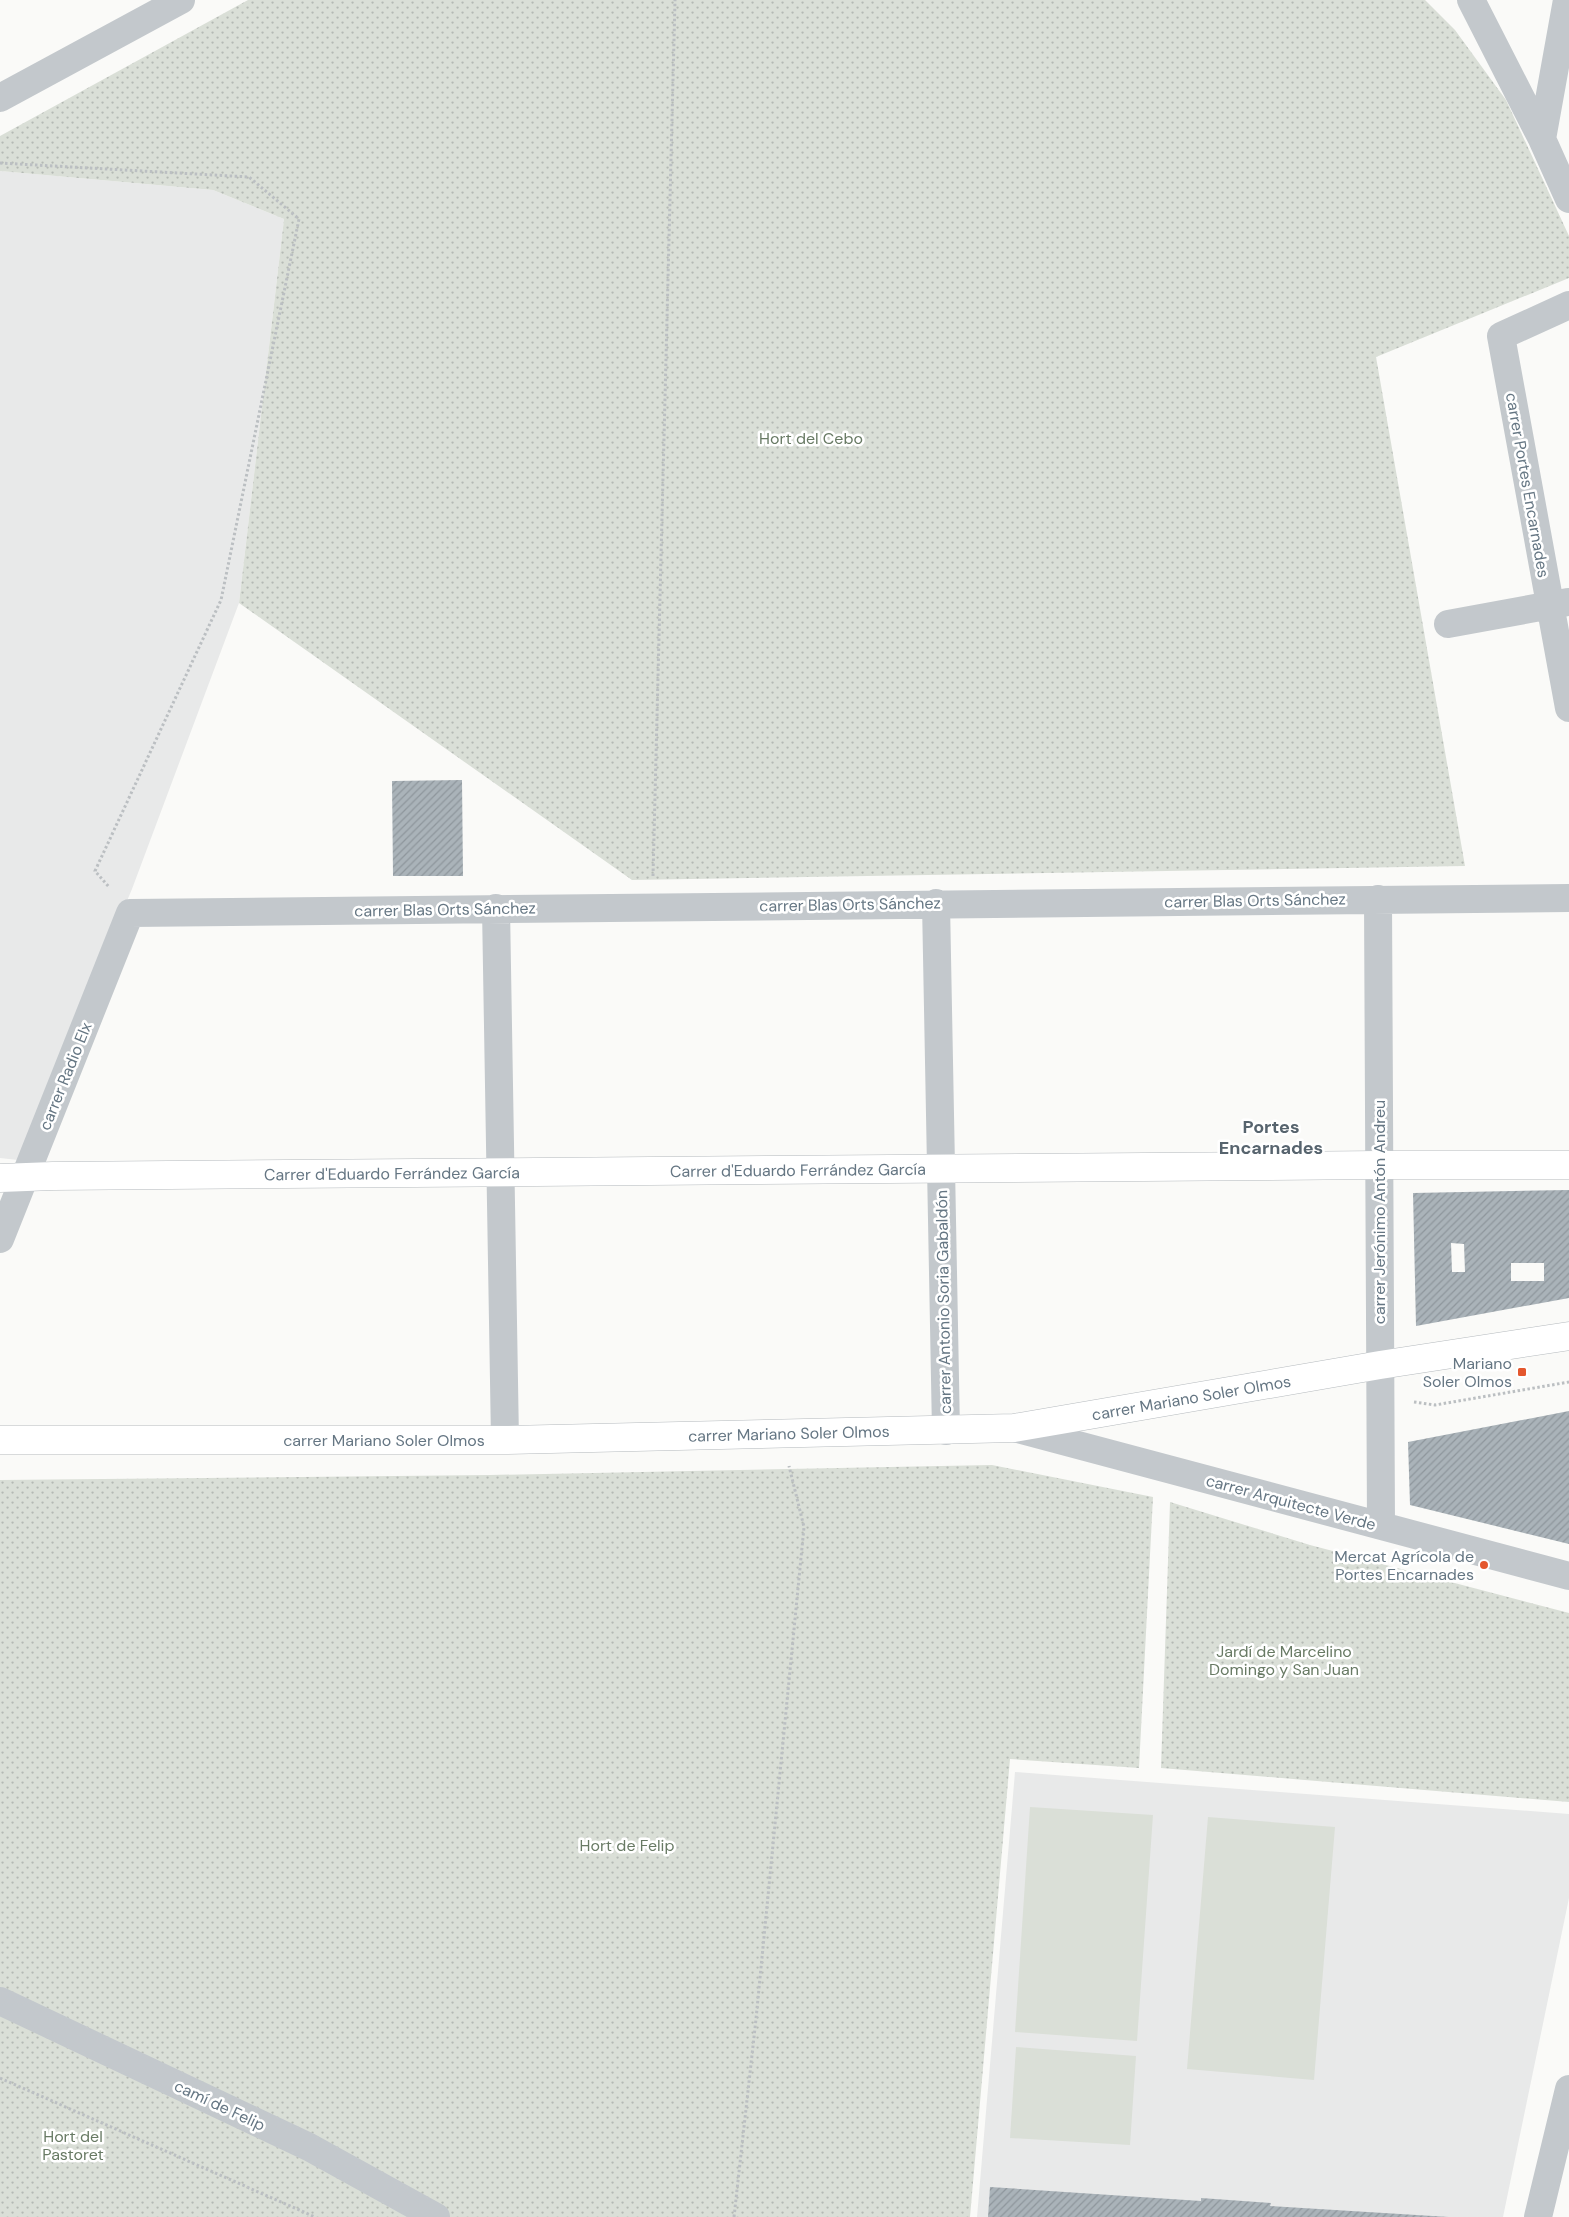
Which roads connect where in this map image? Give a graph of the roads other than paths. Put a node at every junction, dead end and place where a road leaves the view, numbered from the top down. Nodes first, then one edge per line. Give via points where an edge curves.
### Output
1 (1471, 0) edge
2 (1567, 0) edge
3 (176, 1) edge
4 (0, 98) edge
5 (1542, 139) junction
6 (1569, 199) edge
7 (1569, 305) edge
8 (1560, 603) edge
9 (1448, 624) dead end
10 (1569, 708) edge
11 (1569, 898) edge
12 (1378, 899) junction
13 (936, 903) junction
14 (496, 908) junction
15 (130, 913) joint
16 (1379, 1165) junction
17 (1569, 1165) edge
18 (941, 1169) junction
19 (500, 1172) junction
20 (8, 1177) edge
21 (0, 1239) edge
22 (1569, 1336) edge
23 (1380, 1365) junction
24 (1014, 1428) junction
25 (946, 1431) junction
26 (0, 1440) edge
27 (504, 1440) junction
28 (1381, 1525) junction
29 (1569, 1576) edge
30 (0, 2001) edge
31 (1569, 2089) edge
32 (1562, 2140) edge
33 (436, 2217) edge
34 (1538, 2217) edge

1 - 5 street
2 - 5 street
3 - 4 street
5 - 6 street
7 - 8 street, carrer Portes Encarnades via 1501,336
8 - 9 street
8 - 10 street, carrer Portes Encarnades
11 - 12 street, carrer Blas Orts Sánchez
12 - 13 street, carrer Blas Orts Sánchez
12 - 16 street, carrer Jerónimo Antón Andreu
13 - 14 street, carrer Blas Orts Sánchez
13 - 18 street, carrer Antonio Soria Gabaldón
14 - 15 street, carrer Blas Orts Sánchez
14 - 19 street
15 - 20 street, carrer Radio Elx
16 - 17 main road, Carrer d'Eduardo Ferrández García
16 - 18 main road, Carrer d'Eduardo Ferrández García
16 - 23 street, carrer Jerónimo Antón Andreu
18 - 19 main road, Carrer d'Eduardo Ferrández García
18 - 25 street, carrer Antonio Soria Gabaldón
19 - 20 main road, Carrer d'Eduardo Ferrández García
19 - 27 street
20 - 21 street, carrer Radio Elx
22 - 23 main road, carrer Mariano Soler Olmos
23 - 24 main road, carrer Mariano Soler Olmos
23 - 28 street, carrer Jerónimo Antón Andreu
24 - 25 main road, carrer Mariano Soler Olmos
24 - 28 street, carrer Arquitecte Verde
25 - 27 main road, carrer Mariano Soler Olmos
26 - 27 main road, carrer Mariano Soler Olmos
28 - 29 street, carrer Arquitecte Verde
30 - 33 street, camí de Felip via 309,2146
31 - 32 street
32 - 34 street

